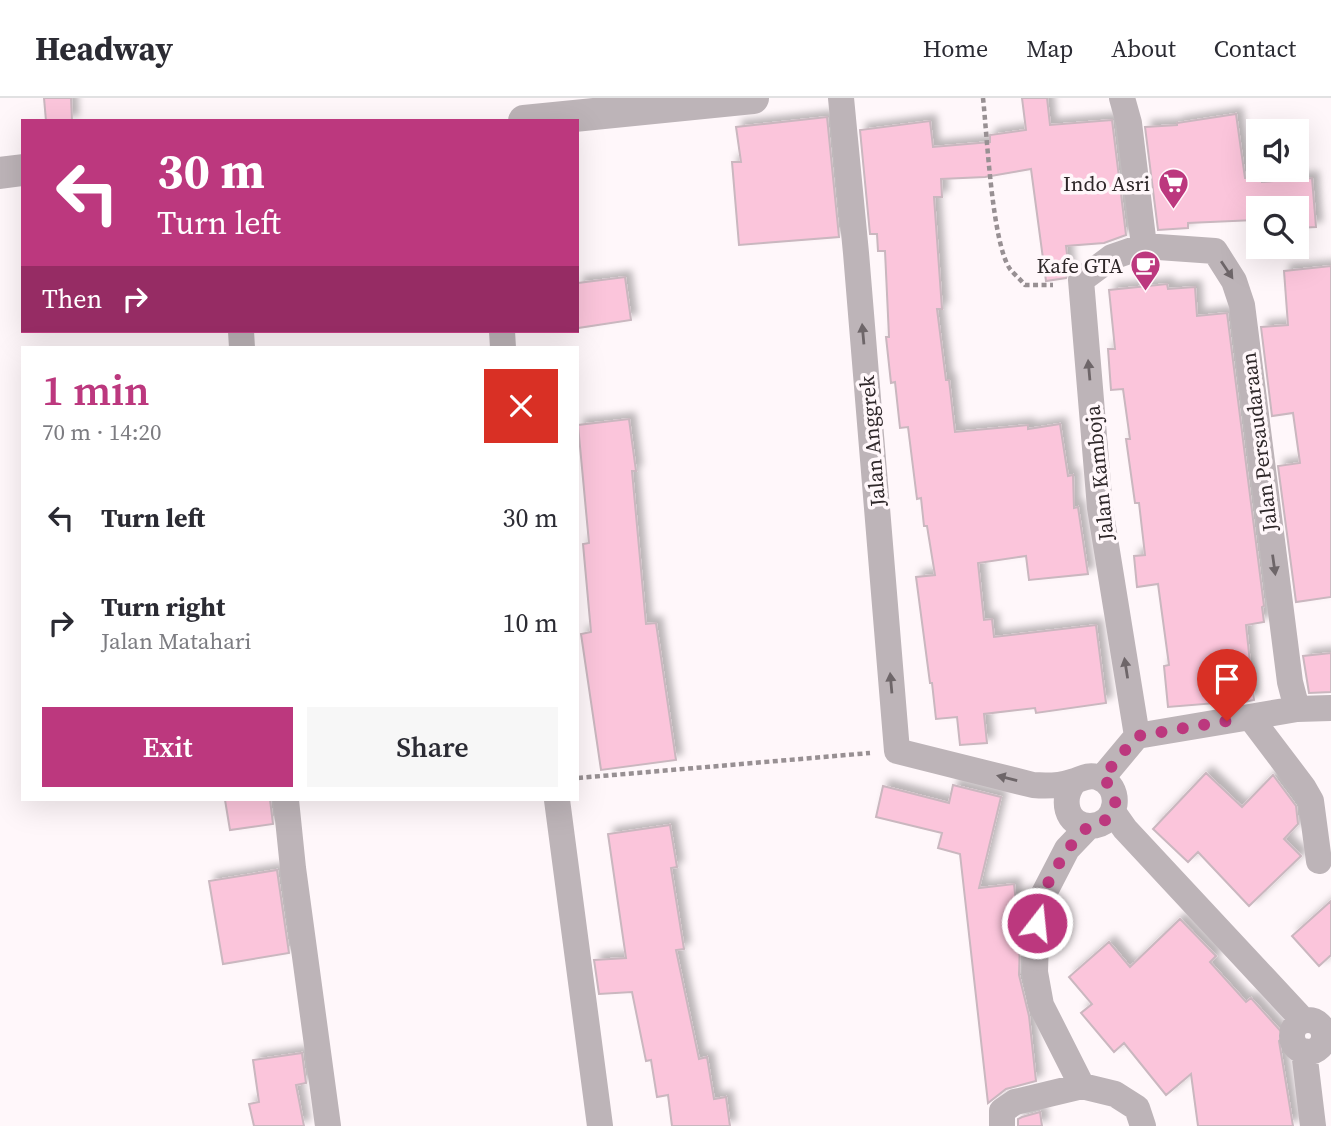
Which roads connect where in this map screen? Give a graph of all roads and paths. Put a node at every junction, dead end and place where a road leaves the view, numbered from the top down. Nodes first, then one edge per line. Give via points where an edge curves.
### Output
1 (753, 98) edge
2 (841, 98) edge
3 (983, 98) edge
4 (1122, 98) edge
5 (544, 119) edge
6 (21, 170) edge
7 (0, 173) edge
8 (1144, 246) junction
9 (1082, 281) junction
10 (1331, 708) edge
11 (1297, 709) junction
12 (1250, 717) junction
13 (1137, 736) junction
14 (897, 751) junction
15 (579, 778) edge
16 (1102, 778) junction
17 (1074, 782) junction
18 (286, 801) edge
19 (557, 801) edge
20 (1113, 812) junction
21 (1089, 826) junction
22 (1319, 861) dead end
23 (1320, 1040) edge
24 (1082, 1086) junction
25 (328, 1126) edge
26 (600, 1126) edge
27 (1002, 1126) edge
28 (1143, 1126) edge
29 (1313, 1126) edge

1 - 5 street
14 -> 2 street, Jalan Anggrek
3 - 9 path via 1000,242 1009,267 1025,285
4 - 8 street
6 - 7 street
8 - 9 street via 1112,257
8 -> 11 street, Jalan Persaudaraan via 1215,251 1234,281 1242,305
13 -> 9 street, Jalan Kamboja via 1100,508
10 - 11 street
11 - 12 street
12 - 13 street
12 - 22 street via 1311,801
13 - 16 street
14 - 15 path
17 -> 14 street via 1033,785
16 - 17 street via 1082,777
16 - 20 street via 1114,793
17 - 21 street via 1065,800 1067,809 1072,818
18 - 25 street
19 - 26 street
20 - 21 street via 1107,820
20 - 23 street via 1303,1020 1293,1030 1298,1048
21 - 24 street via 1067,849 1037,908 1034,972 1041,1005
23 - 29 street
24 - 27 street via 1015,1102 1002,1111
24 - 28 street via 1115,1094 1137,1108

